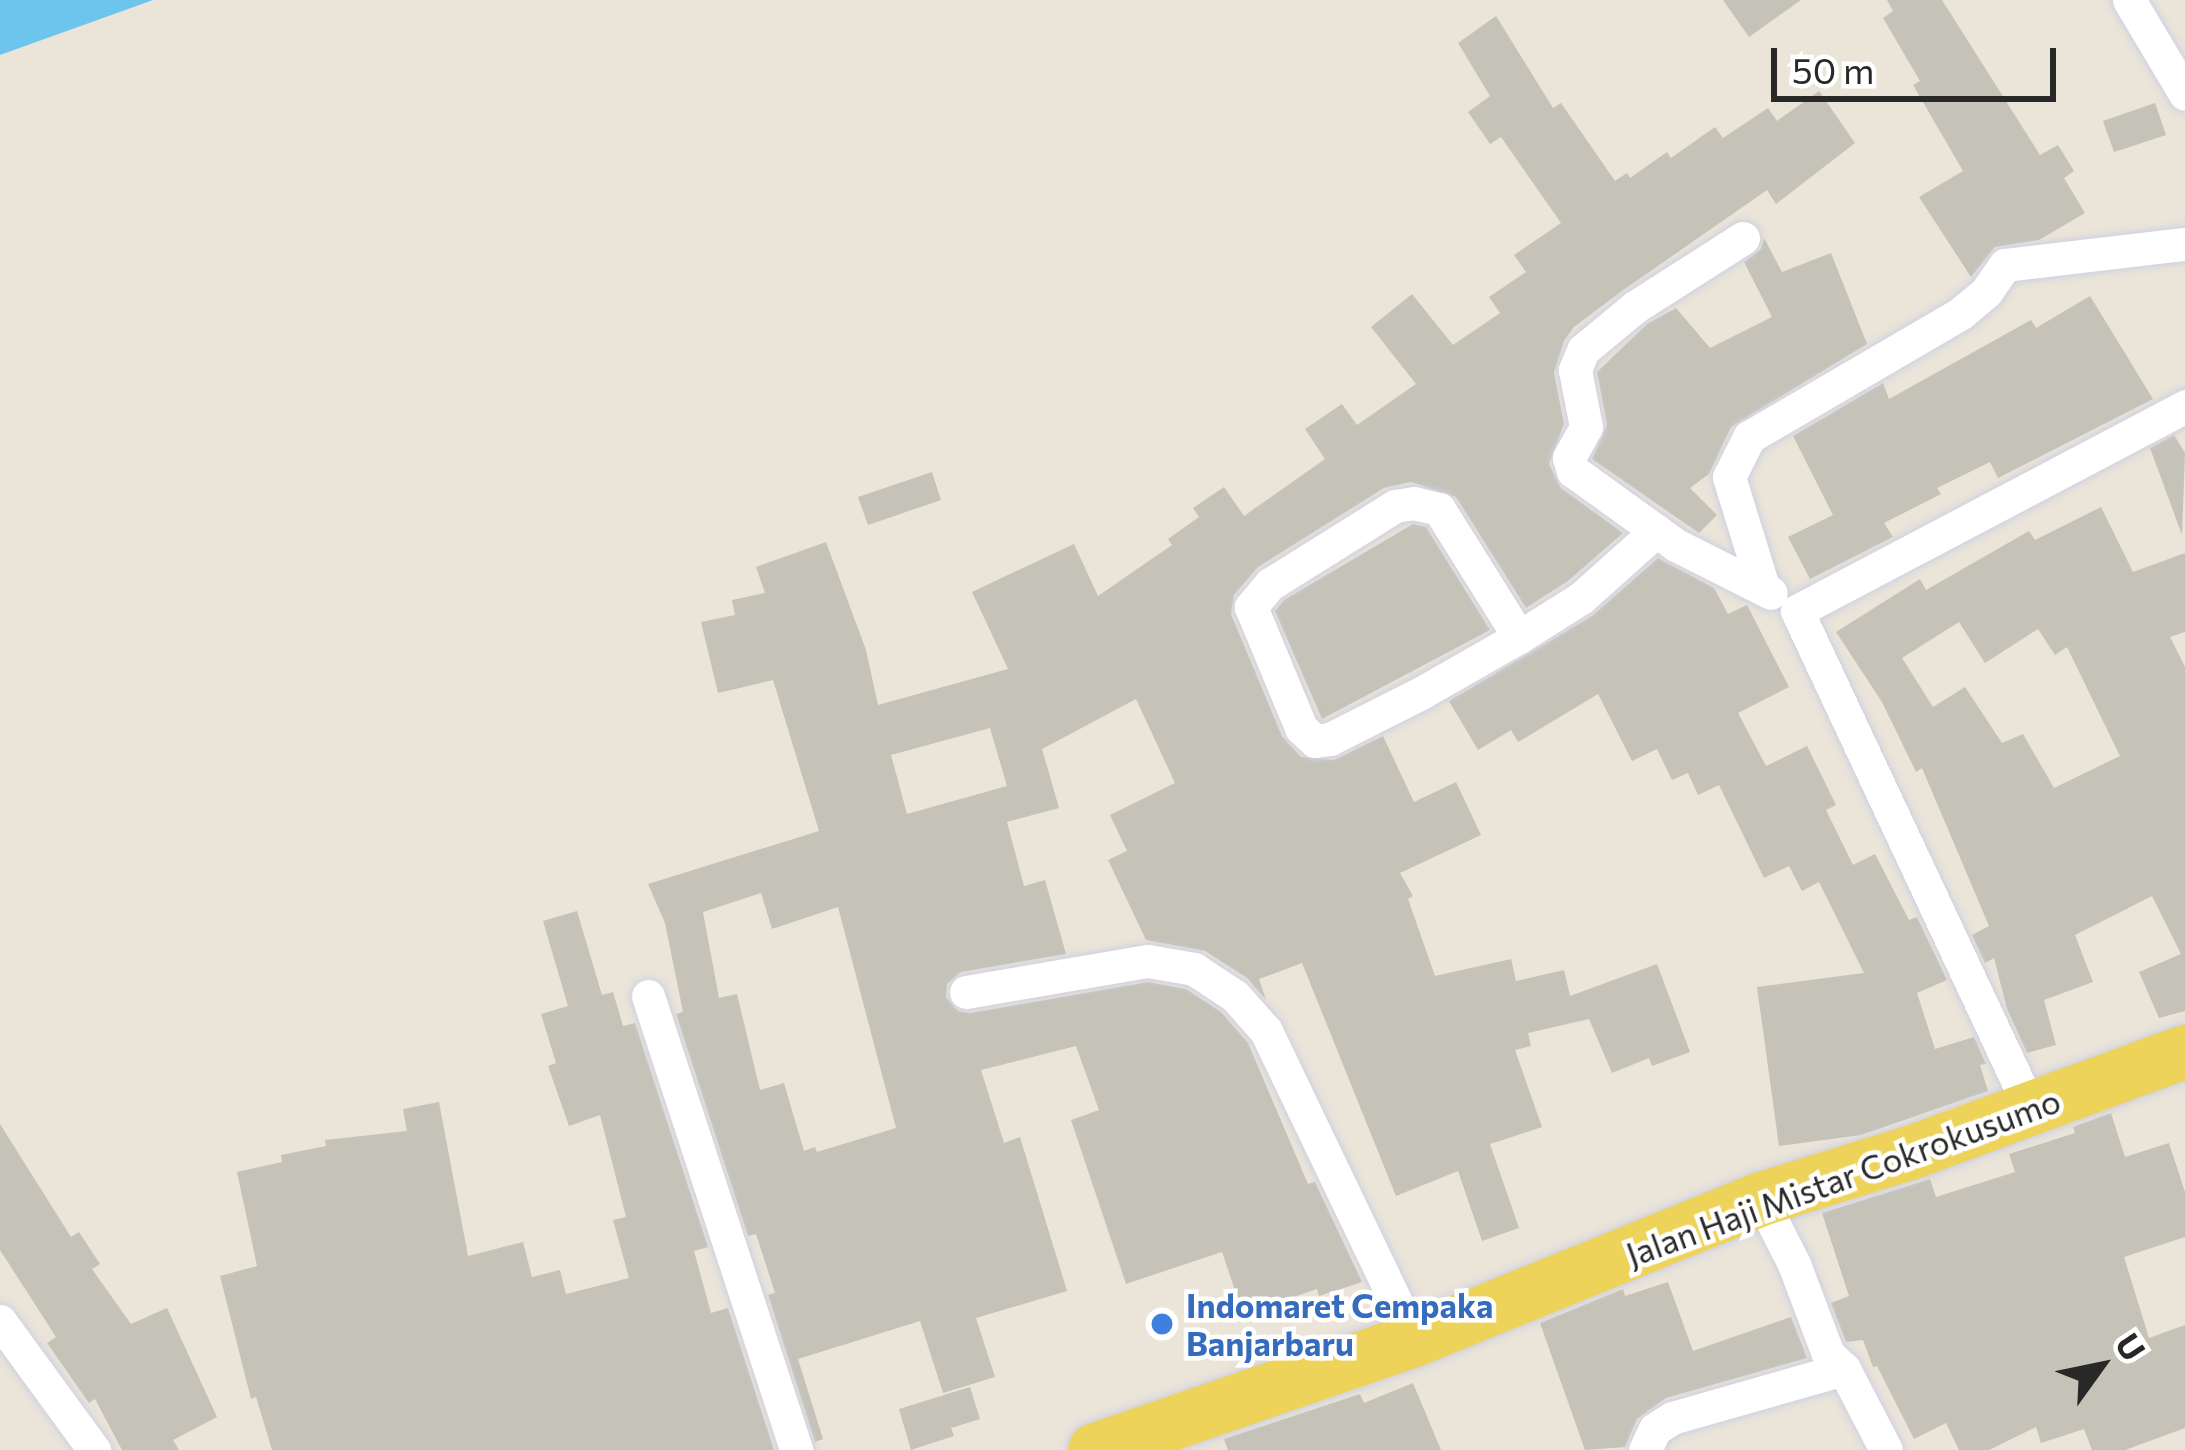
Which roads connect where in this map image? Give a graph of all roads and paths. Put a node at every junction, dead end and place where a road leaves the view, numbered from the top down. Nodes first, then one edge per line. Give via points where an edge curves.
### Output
1 (2129, 0) edge
2 (2185, 94) edge
3 (1743, 238) dead end
4 (2185, 244) edge
5 (2185, 406) edge
6 (1656, 532) junction
7 (1763, 587) junction
8 (1797, 611) junction
9 (1519, 637) junction
10 (966, 992) dead end
11 (648, 996) dead end
12 (2185, 1052) edge
13 (2032, 1110) junction
14 (1761, 1199) junction
15 (0, 1321) edge
16 (1414, 1340) junction
17 (1844, 1369) junction
18 (94, 1450) edge
19 (796, 1450) edge
20 (1095, 1450) edge
21 (1645, 1450) edge
22 (1886, 1450) edge

1 - 2 street
3 - 6 street via 1635,307 1576,360 1586,427 1571,449 1573,471
4 - 7 street via 2005,265 1961,313 1749,437 1729,477
5 - 8 street
6 - 7 street
6 - 9 street via 1581,598
7 - 8 street
8 - 13 street
9 - 9 street via 1439,509 1414,503 1395,506 1270,584 1251,607 1301,728 1315,741
10 - 16 street via 1148,961 1193,969 1235,996 1266,1031
11 - 19 street
12 - 13 main road, Jalan Haji Mistar Cokrokusumo
13 - 14 main road, Jalan Haji Mistar Cokrokusumo
14 - 16 main road, Jalan Haji Mistar Cokrokusumo
14 - 17 street via 1828,1354
15 - 18 street
16 - 20 main road, Jalan Haji Mistar Cokrokusumo
17 - 21 street via 1672,1418 1654,1430
17 - 22 street

